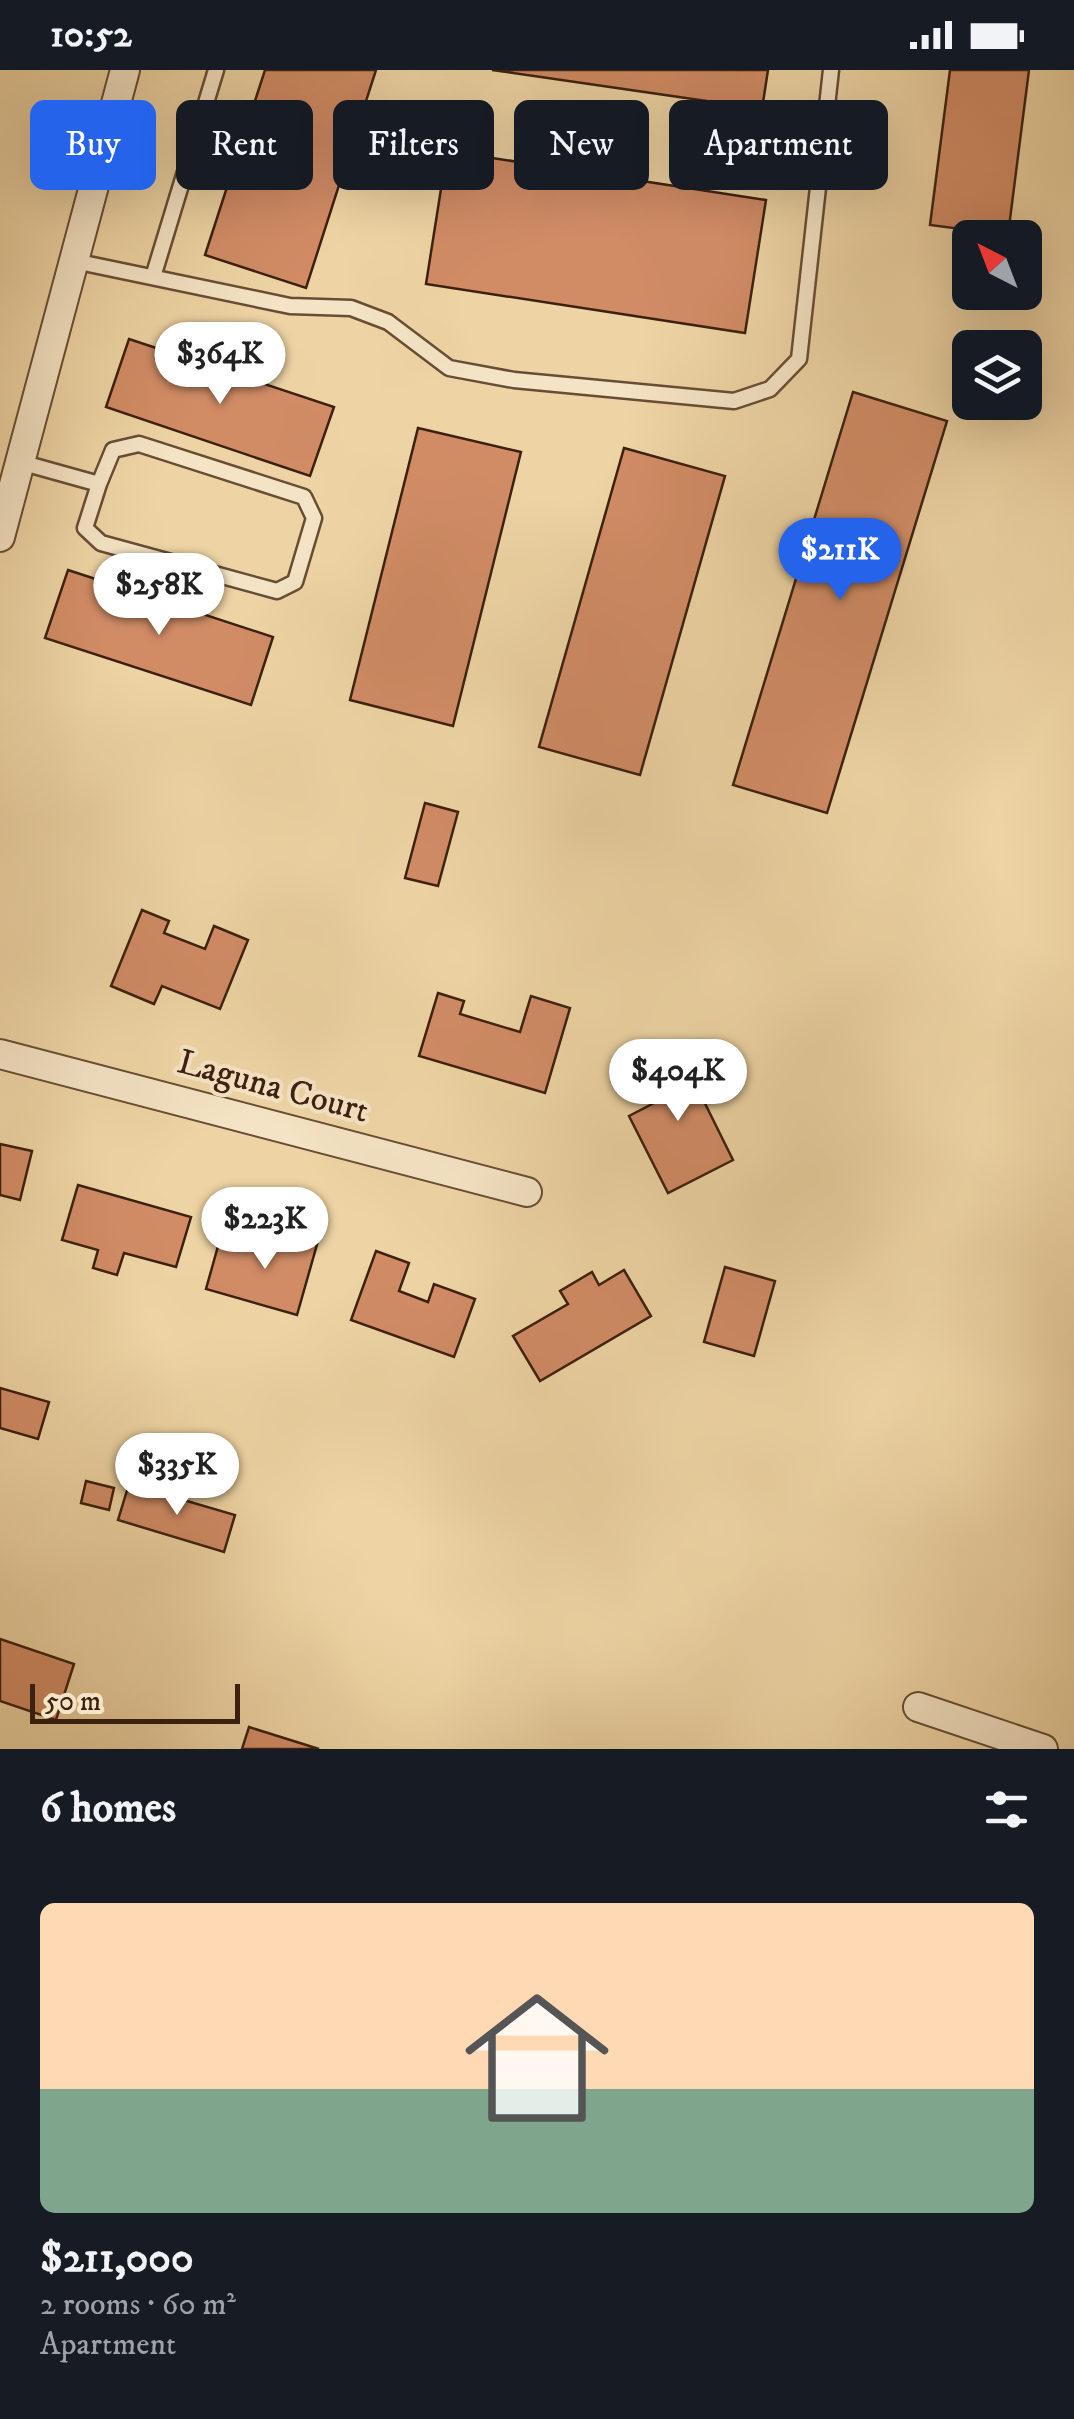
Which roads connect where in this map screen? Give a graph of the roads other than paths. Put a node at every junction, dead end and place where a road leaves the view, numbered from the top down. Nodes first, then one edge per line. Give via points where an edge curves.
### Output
1 (125, 70) edge
2 (216, 70) edge
3 (831, 70) edge
4 (74, 261) junction
5 (153, 277) junction
6 (20, 462) junction
7 (99, 484) junction
8 (0, 537) edge
9 (0, 1054) edge
10 (527, 1192) dead end
11 (918, 1707) dead end
12 (1042, 1749) edge

1 - 4 street
2 - 5 lane
3 - 5 lane via 798,359 770,389 734,401 449,368 388,322 350,308 290,306
4 - 5 lane
4 - 6 street
6 - 7 lane
6 - 8 street
7 - 7 lane via 85,528 101,543 278,591 295,582 314,518 304,497 139,444 113,450
9 - 10 street, Laguna Court
11 - 12 street

